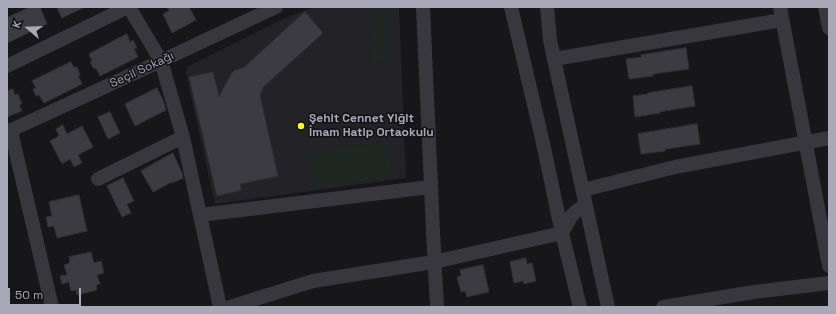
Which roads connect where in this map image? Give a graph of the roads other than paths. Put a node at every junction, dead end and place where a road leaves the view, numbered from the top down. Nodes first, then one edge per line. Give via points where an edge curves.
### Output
1 (128, 7) edge
2 (276, 7) edge
3 (423, 7) edge
4 (511, 7) edge
5 (547, 7) edge
6 (826, 7) edge
7 (782, 11) edge
8 (829, 28) edge
9 (554, 59) junction
10 (161, 61) junction
11 (7, 66) edge
12 (9, 132) edge
13 (183, 137) junction
14 (829, 138) edge
15 (805, 142) junction
16 (98, 179) dead end
17 (430, 187) junction
18 (583, 190) junction
19 (586, 206) junction
20 (200, 215) junction
21 (562, 233) junction
22 (434, 262) junction
23 (829, 266) edge
24 (829, 283) edge
25 (52, 307) edge
26 (220, 307) edge
27 (230, 307) edge
28 (437, 307) edge
29 (580, 307) edge
30 (608, 307) edge
31 (663, 307) edge

1 - 10 street
1 - 11 street
2 - 10 street, Seçil Sokağı
3 - 17 street
4 - 21 street
5 - 9 street
6 - 8 street
7 - 9 street
7 - 15 street
9 - 18 street
10 - 12 street, Seçil Sokağı
10 - 13 street
12 - 25 street
13 - 16 street
13 - 20 street
14 - 15 street
15 - 18 street via 675,167
15 - 23 street
17 - 20 street
17 - 22 street
18 - 19 street
19 - 21 street via 572,215
19 - 30 street
20 - 26 street
21 - 22 street
21 - 29 street
22 - 27 street via 313,281
22 - 28 street
24 - 31 street

